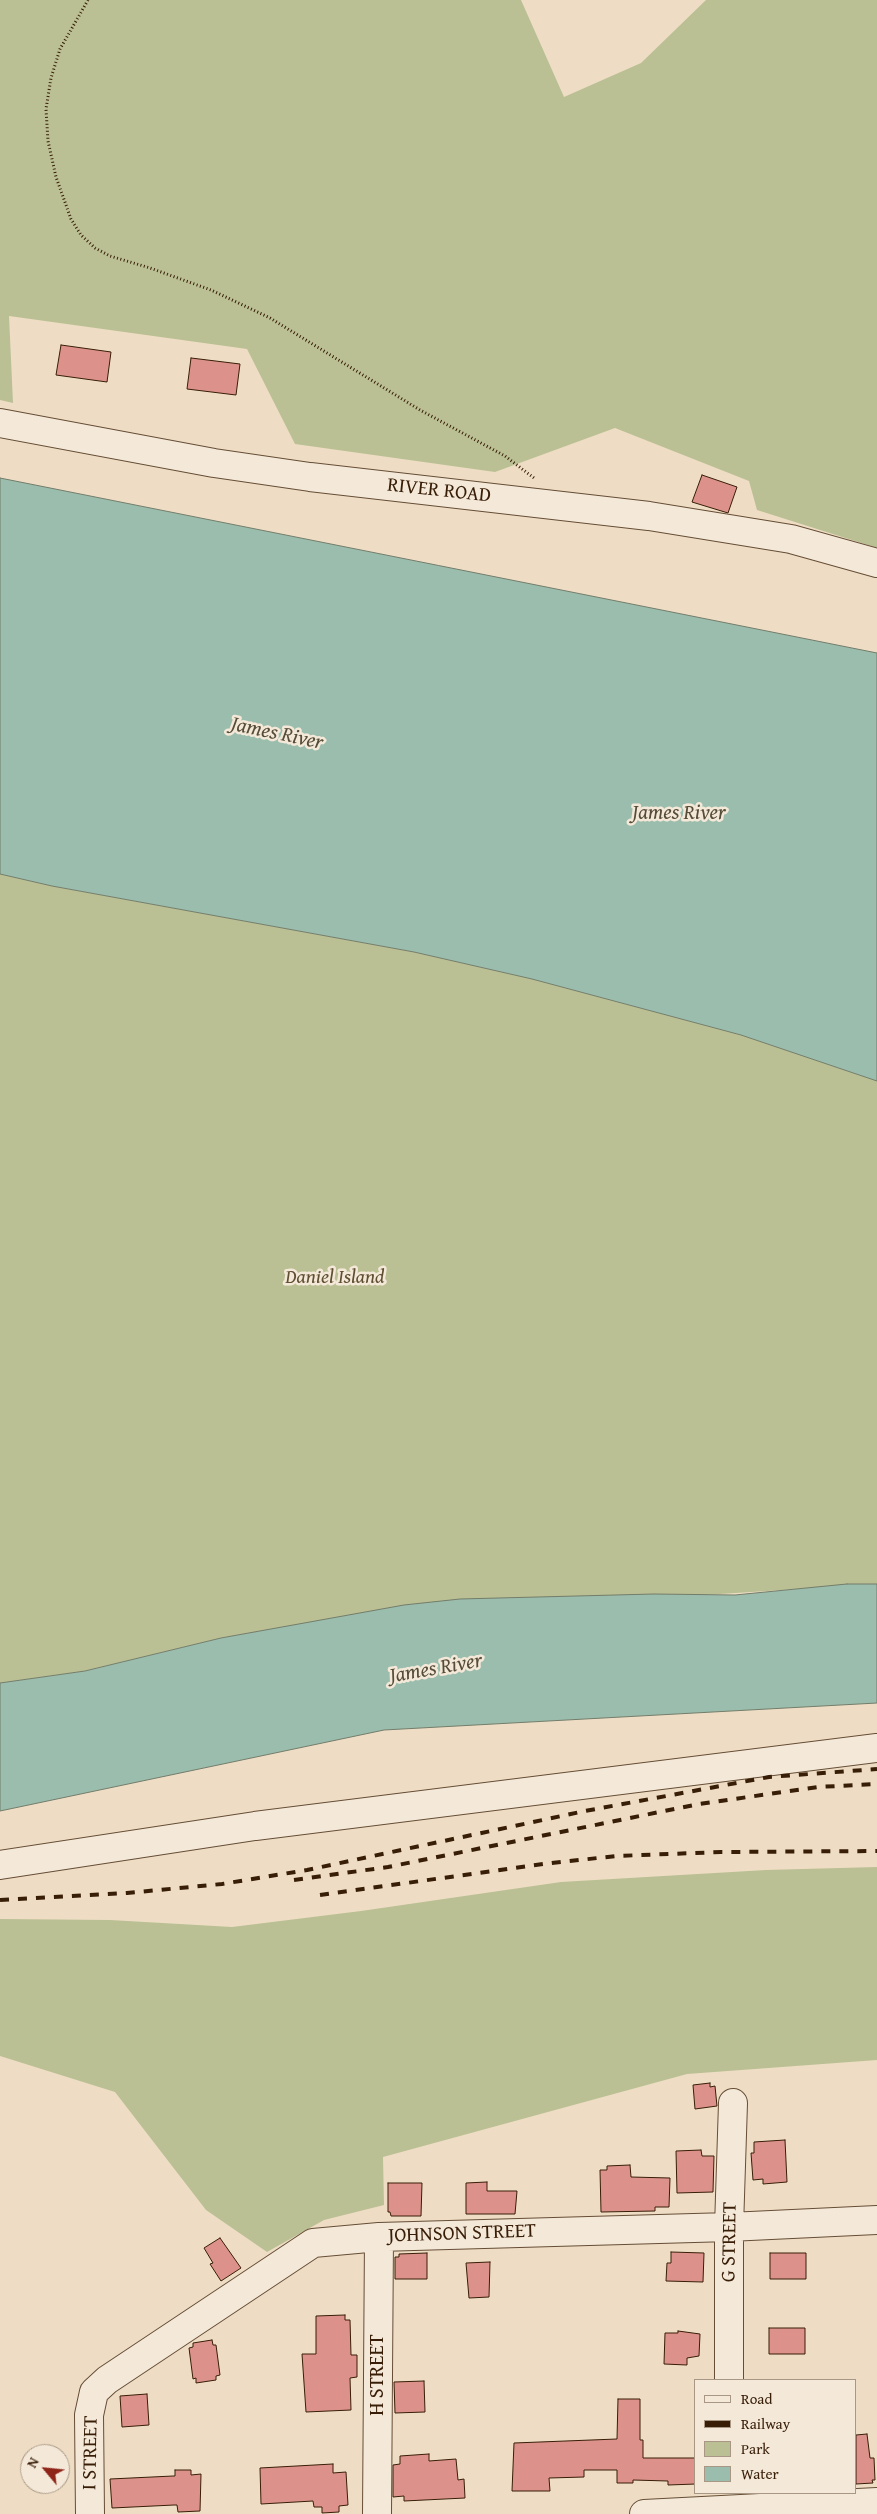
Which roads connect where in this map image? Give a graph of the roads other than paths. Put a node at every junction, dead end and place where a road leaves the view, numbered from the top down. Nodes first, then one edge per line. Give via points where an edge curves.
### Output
1 (0, 423) edge
2 (877, 563) edge
3 (877, 1748) edge
4 (0, 1865) edge
5 (733, 2103) dead end
6 (877, 2220) edge
7 (729, 2227) junction
8 (378, 2237) junction
9 (729, 2379) edge
10 (94, 2392) joint
11 (877, 2502) edge
12 (729, 2505) edge
13 (90, 2514) edge
14 (377, 2514) edge
15 (644, 2514) edge

1 - 2 street, RIVER ROAD via 214,463 310,477 649,516 790,539
3 - 4 street via 255,1826
5 - 7 street, G STREET
6 - 7 street, JOHNSON STREET
7 - 8 street, JOHNSON STREET
7 - 9 street, G STREET
8 - 10 street, JOHNSON STREET via 313,2243 107,2380
8 - 14 street, H STREET
10 - 13 street, I STREET via 89,2415
11 - 12 street
12 - 15 street

